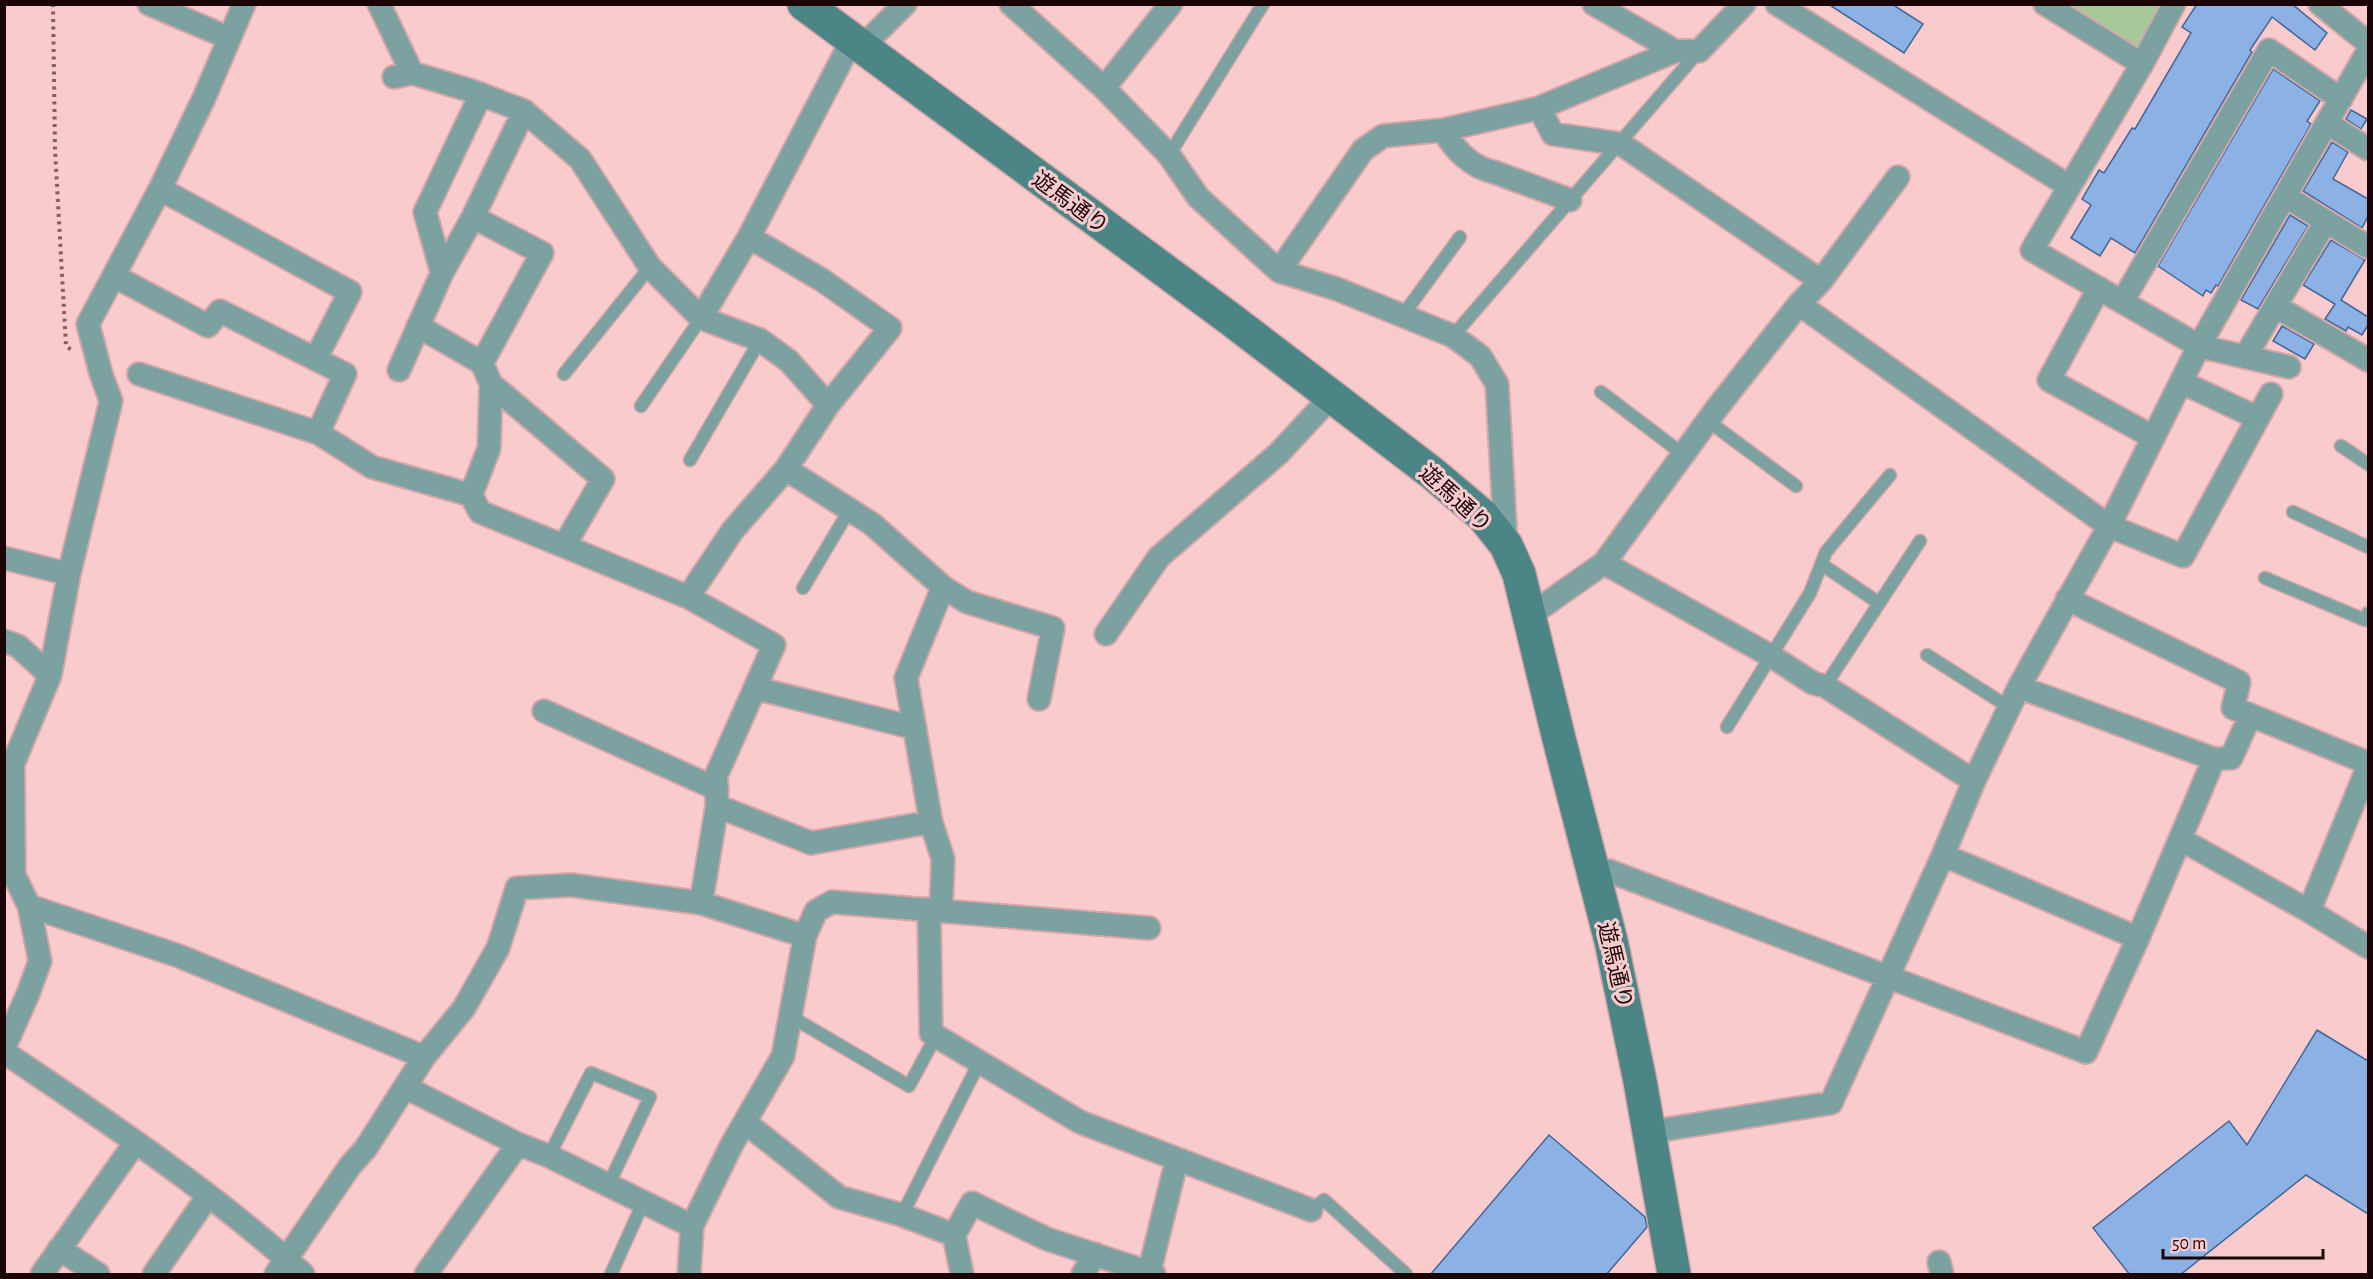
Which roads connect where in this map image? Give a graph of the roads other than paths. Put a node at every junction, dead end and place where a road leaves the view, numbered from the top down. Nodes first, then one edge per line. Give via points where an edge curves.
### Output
1 (149, 4) edge
2 (244, 4) edge
3 (379, 4) edge
4 (804, 4) edge
5 (905, 4) edge
6 (1171, 4) edge
7 (1263, 4) edge
8 (1594, 4) edge
9 (1744, 4) edge
10 (1777, 4) edge
11 (2045, 4) edge
12 (2174, 4) edge
13 (2320, 4) edge
14 (1019, 7) edge
15 (229, 38) junction
16 (2368, 43) edge
17 (857, 44) junction
18 (1675, 51) junction
19 (1699, 51) junction
20 (2368, 51) edge
21 (2142, 64) junction
22 (1104, 88) junction
23 (481, 94) junction
24 (2341, 99) junction
25 (1539, 108) junction
26 (524, 111) junction
27 (2327, 123) junction
28 (1443, 130) junction
29 (1618, 144) junction
30 (2368, 149) edge
31 (1169, 155) junction
32 (1898, 177) dead end
33 (2069, 186) junction
34 (160, 189) junction
35 (2285, 196) junction
36 (1570, 200) junction
37 (473, 217) junction
38 (2326, 221) junction
39 (749, 237) junction
40 (1460, 237) dead end
41 (2368, 247) edge
42 (650, 267) junction
43 (1279, 271) junction
44 (442, 273) junction
45 (114, 276) junction
46 (1821, 281) junction
47 (2099, 288) junction
48 (2122, 302) junction
49 (1799, 304) junction
50 (2275, 306) junction
51 (1403, 315) junction
52 (701, 318) junction
53 (418, 326) junction
54 (1453, 336) junction
55 (760, 340) junction
56 (2199, 346) junction
57 (2245, 357) junction
58 (316, 358) junction
59 (2368, 360) edge
60 (2289, 367) dead end
61 (399, 370) dead end
62 (486, 373) junction
63 (139, 374) dead end
64 (564, 374) dead end
65 (2181, 382) junction
66 (1601, 392) dead end
67 (2271, 394) dead end
68 (1330, 398) junction
69 (828, 405) junction
70 (641, 406) dead end
71 (2258, 418) junction
72 (1708, 421) junction
73 (318, 434) junction
74 (2153, 437) junction
75 (2341, 446) dead end
76 (1684, 455) junction
77 (690, 460) dead end
78 (2368, 464) edge
79 (786, 469) junction
80 (1890, 475) dead end
81 (1796, 486) dead end
82 (471, 495) junction
83 (850, 509) junction
84 (2293, 512) dead end
85 (2109, 526) junction
86 (1920, 541) dead end
87 (1506, 545) junction
88 (564, 546) junction
89 (2368, 547) edge
90 (4, 558) edge
91 (1604, 563) junction
92 (1821, 564) junction
93 (69, 574) junction
94 (2265, 578) dead end
95 (943, 587) junction
96 (803, 588) dead end
97 (688, 597) junction
98 (2067, 599) junction
99 (1879, 603) junction
100 (2368, 612) edge
101 (1529, 616) junction
102 (1106, 634) dead end
103 (4, 641) edge
104 (1927, 655) dead end
105 (1771, 656) junction
106 (50, 675) junction
107 (1826, 686) junction
108 (2019, 687) junction
109 (755, 688) junction
110 (1039, 699) dead end
111 (2010, 708) junction
112 (544, 711) dead end
113 (2250, 716) junction
114 (1727, 727) dead end
115 (915, 728) junction
116 (2214, 759) junction
117 (2368, 765) edge
118 (1974, 780) junction
119 (717, 797) junction
120 (932, 822) junction
121 (2180, 839) junction
122 (1943, 855) junction
123 (1592, 869) junction
124 (701, 903) junction
125 (29, 906) junction
126 (934, 909) junction
127 (2309, 911) junction
128 (1149, 928) dead end
129 (805, 936) junction
130 (2138, 938) junction
131 (2368, 947) edge
132 (1887, 975) junction
133 (790, 1016) junction
134 (936, 1036) junction
135 (4, 1050) edge
136 (424, 1057) junction
137 (979, 1063) junction
138 (405, 1087) junction
139 (746, 1123) junction
140 (1649, 1132) junction
141 (135, 1143) junction
142 (518, 1144) junction
143 (549, 1156) junction
144 (1177, 1159) junction
145 (608, 1186) junction
146 (208, 1196) junction
147 (643, 1203) junction
148 (1311, 1210) joint
149 (902, 1215) junction
150 (692, 1226) junction
151 (954, 1235) junction
152 (59, 1249) junction
153 (1095, 1254) junction
154 (281, 1266) edge
155 (1152, 1274) edge
156 (42, 1275) edge
157 (98, 1275) edge
158 (154, 1275) edge
159 (303, 1275) edge
160 (426, 1275) edge
161 (611, 1275) edge
162 (689, 1275) edge
163 (962, 1275) edge
164 (1083, 1275) edge
165 (1406, 1275) edge
166 (1674, 1275) edge

1 - 15 street
2 - 15 street
3 - 23 street via 403,75
4 - 17 street, 遊馬通り
5 - 17 street
6 - 22 street
7 - 31 lane
8 - 18 street
9 - 19 street
10 - 33 street
11 - 21 street
12 - 21 street
13 - 16 street
14 - 22 street
15 - 34 street
17 - 39 street
17 - 68 street, 遊馬通り via 1229,318
18 - 19 street
18 - 25 street
19 - 29 lane
20 - 24 street
21 - 33 street
22 - 31 street
23 - 26 street
23 - 44 street via 425,212
24 - 27 street
24 - 48 street via 2269,50
25 - 28 street
25 - 29 street via 1552,134
26 - 37 street
26 - 42 street via 580,159
27 - 30 street
27 - 35 street
28 - 36 street via 1452,145 1482,170
28 - 43 street via 1383,136 1363,150
29 - 36 lane
29 - 46 street
31 - 43 street via 1198,197
32 - 46 street
33 - 47 street via 2032,250
34 - 45 street
34 - 58 street via 350,292
35 - 38 street
35 - 56 street
36 - 54 lane
37 - 44 street
37 - 62 street via 542,254
38 - 41 street
38 - 50 street
39 - 52 street
39 - 69 street via 822,280 890,328
40 - 51 lane
42 - 52 street
42 - 64 lane
43 - 51 street
44 - 53 street
45 - 58 street via 208,326 220,311
45 - 93 street via 88,324 111,401
46 - 49 street
47 - 48 street
47 - 74 street via 2049,380
48 - 56 street
49 - 72 street
49 - 85 street
50 - 57 street
50 - 59 street
51 - 54 street
52 - 55 street
52 - 70 lane
53 - 61 street
53 - 62 street
54 - 87 street via 1480,356 1497,384
55 - 69 street via 789,361
55 - 77 lane
56 - 57 street
56 - 65 street
57 - 60 street
58 - 73 street via 345,374
62 - 82 street via 489,448
62 - 88 street via 603,479
63 - 73 street
65 - 71 street
65 - 74 street
66 - 76 lane
67 - 71 street
68 - 87 street, 遊馬通り via 1474,509
68 - 102 street via 1279,453 1159,557
69 - 79 street
71 - 85 street via 2183,556
72 - 76 street
72 - 81 lane
73 - 82 street via 372,467
74 - 85 street
75 - 78 lane
76 - 91 street
79 - 83 street
79 - 97 street via 733,530
80 - 92 lane via 1826,552
82 - 88 street via 480,512
83 - 95 street
83 - 96 lane
84 - 89 lane
85 - 98 street
86 - 99 lane
87 - 101 street, 遊馬通り via 1519,574
88 - 97 street
90 - 93 street
91 - 101 street
91 - 105 street
92 - 99 lane
92 - 105 lane via 1810,593
93 - 106 street
94 - 100 lane via 2365,620
95 - 110 street via 967,602 1053,628
95 - 115 street via 906,678
97 - 109 street via 774,645
98 - 108 street
98 - 113 street via 2239,682 2233,708
99 - 107 lane
101 - 123 street, 遊馬通り
103 - 106 street via 18,646
104 - 111 lane
105 - 107 street via 1813,683
105 - 114 lane
106 - 125 street via 13,764 14,875
107 - 118 street
108 - 111 street
108 - 116 street
109 - 115 street
109 - 119 street via 716,777
111 - 118 street
112 - 119 street
113 - 116 street via 2231,758
113 - 117 street
115 - 120 street
116 - 121 street
117 - 127 street
118 - 122 street
119 - 120 street via 811,843
119 - 124 street
120 - 126 street via 943,859
121 - 127 street
121 - 130 street
122 - 130 street
122 - 132 street
123 - 132 street via 1608,871
123 - 140 street, 遊馬通り via 1614,953
124 - 129 street
124 - 136 street via 571,885 517,888 498,948 464,1008
125 - 135 street via 40,961
125 - 136 street via 179,956
126 - 128 street
126 - 129 street via 832,902 816,911
126 - 134 street via 931,1033
127 - 131 street
129 - 133 street
130 - 132 street via 2086,1052
132 - 140 street via 1831,1103
133 - 134 lane via 909,1086
133 - 139 street via 783,1056
134 - 137 street
135 - 141 street
136 - 138 street
137 - 144 street via 1080,1122
137 - 149 lane
138 - 142 street
138 - 154 street
139 - 149 street via 839,1197
139 - 150 street
140 - 166 street, 遊馬通り
141 - 146 street
141 - 152 street
142 - 143 street
142 - 160 street
143 - 145 street
143 - 145 lane via 591,1073 650,1097
144 - 148 street
144 - 155 street
145 - 147 street
146 - 154 street
146 - 158 street
147 - 150 street
147 - 161 lane
148 - 165 lane via 1324,1200
149 - 151 street
150 - 162 street
151 - 153 street via 972,1203 1047,1239
151 - 163 street
152 - 156 street
152 - 157 street
153 - 155 street
153 - 164 street
154 - 159 street

